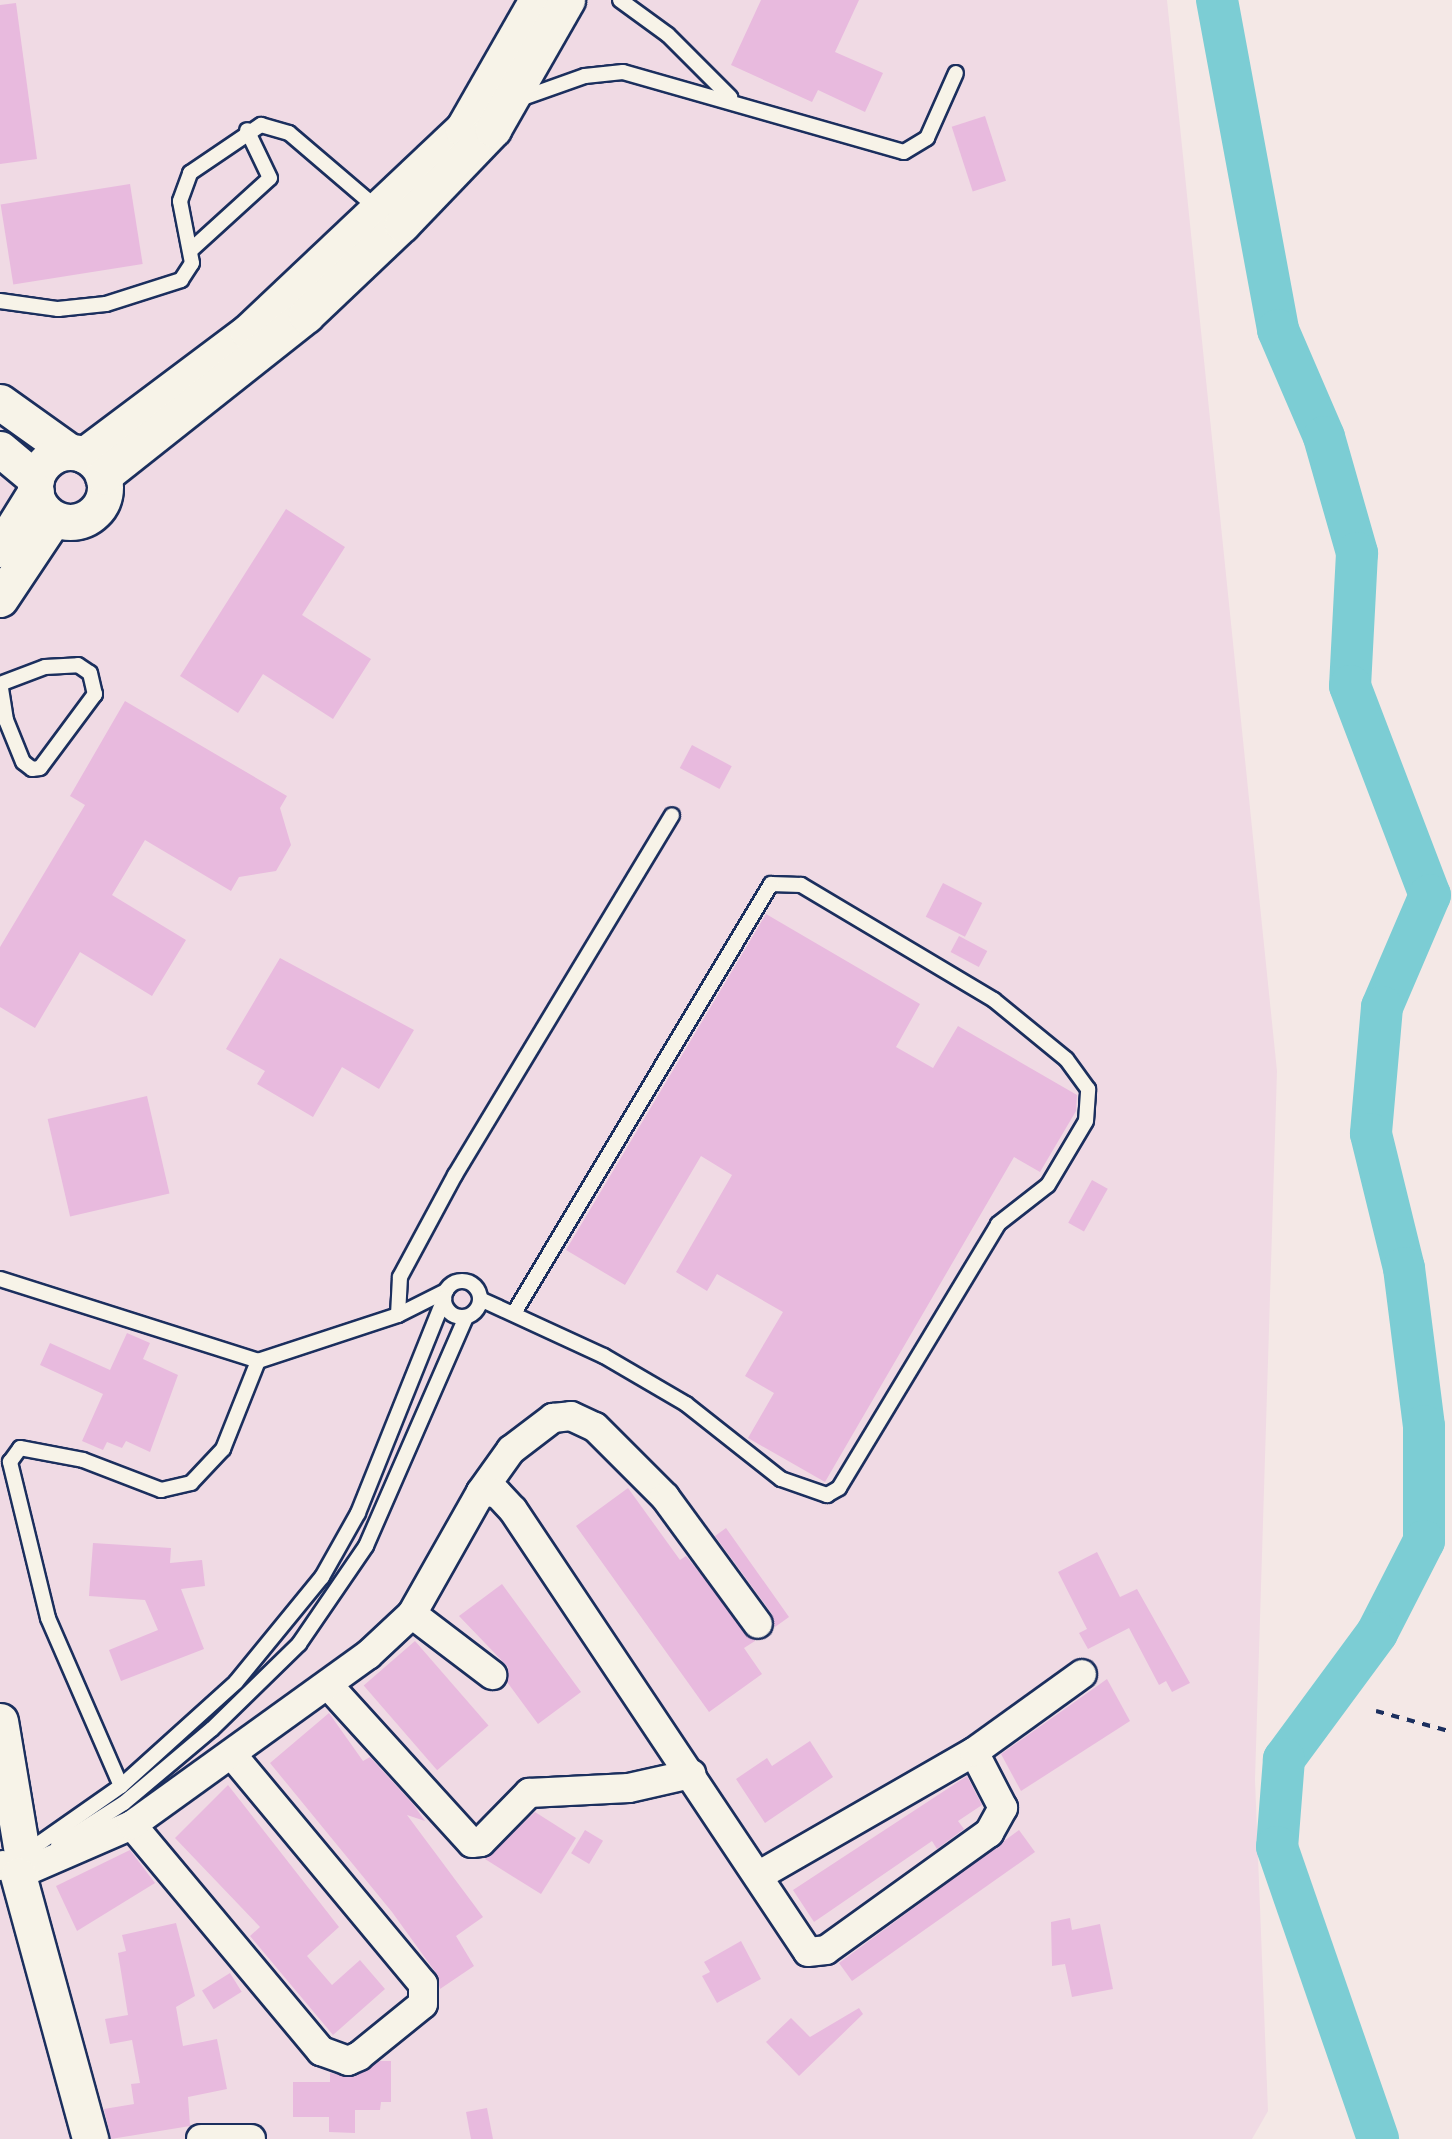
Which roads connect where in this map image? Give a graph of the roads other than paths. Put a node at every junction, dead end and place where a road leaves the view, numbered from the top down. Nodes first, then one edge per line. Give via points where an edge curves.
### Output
1 (537, 0) edge
2 (567, 0) edge
3 (620, 0) edge
4 (956, 73) dead end
5 (731, 98) junction
6 (508, 103) junction
7 (247, 130) junction
8 (436, 171) junction
9 (380, 211) junction
10 (192, 249) junction
11 (0, 300) edge
12 (0, 402) edge
13 (0, 449) edge
14 (86, 461) junction
15 (42, 496) junction
16 (0, 549) edge
17 (0, 598) edge
18 (52, 751) joint
19 (672, 815) dead end
20 (0, 1280) edge
21 (445, 1295) junction
22 (480, 1299) junction
23 (514, 1313) junction
24 (398, 1315) junction
25 (466, 1317) junction
26 (258, 1361) junction
27 (482, 1492) junction
28 (412, 1614) junction
29 (758, 1624) dead end
30 (1082, 1674) dead end
31 (492, 1675) dead end
32 (329, 1686) junction
33 (0, 1721) edge
34 (974, 1752) junction
35 (234, 1756) junction
36 (691, 1774) junction
37 (121, 1786) junction
38 (132, 1825) junction
39 (13, 1860) edge
40 (758, 1876) junction
41 (90, 2139) edge
42 (201, 2139) edge
43 (251, 2139) edge

1 - 8 street
2 - 6 street
3 - 5 lane via 668,35
4 - 5 lane via 926,138 904,152
5 - 6 lane via 624,72 586,76
6 - 8 street via 494,129
7 - 9 lane via 269,124 290,133
7 - 10 lane via 205,159 184,186 180,201
7 - 10 lane via 270,178
8 - 9 street
8 - 14 street via 306,315
9 - 14 street via 248,332
10 - 11 lane via 182,280 152,293 58,309
12 - 14 street
13 - 15 street
14 - 15 street via 49,460
14 - 15 street via 104,497 92,514 74,522
15 - 16 street
15 - 17 street
18 - 18 lane via 95,694 90,673 78,665 45,667 0,684 23,762 40,768
19 - 24 lane via 455,1175 400,1277
20 - 26 lane
21 - 22 lane via 466,1282
21 - 24 lane
21 - 25 lane via 451,1313
21 - 37 lane via 371,1483 322,1577 236,1682
22 - 23 lane
22 - 25 lane
23 - 23 lane via 771,884 801,885 994,1000 1066,1059 1088,1089 1086,1121 1048,1185 998,1224 839,1488 827,1495 780,1479 686,1404
24 - 26 lane
25 - 39 lane via 366,1546 299,1644 212,1730 124,1803
26 - 37 lane via 223,1449 192,1482 161,1490 83,1460 20,1448 10,1462 48,1618
27 - 28 street
27 - 29 street via 510,1450 543,1424 571,1416 595,1427 665,1497
27 - 36 street via 498,1493 513,1510
28 - 31 street
28 - 32 street
30 - 34 street
32 - 35 street
32 - 36 street via 472,1843 481,1842 528,1793 629,1788
33 - 39 street
34 - 40 street
34 - 40 street via 998,1794 1002,1817 826,1950 808,1952 799,1944
35 - 38 street
35 - 38 street via 422,1984 423,2004 358,2056 348,2060 321,2051
36 - 40 street
37 - 39 lane
38 - 39 street
39 - 41 street
42 - 43 street

